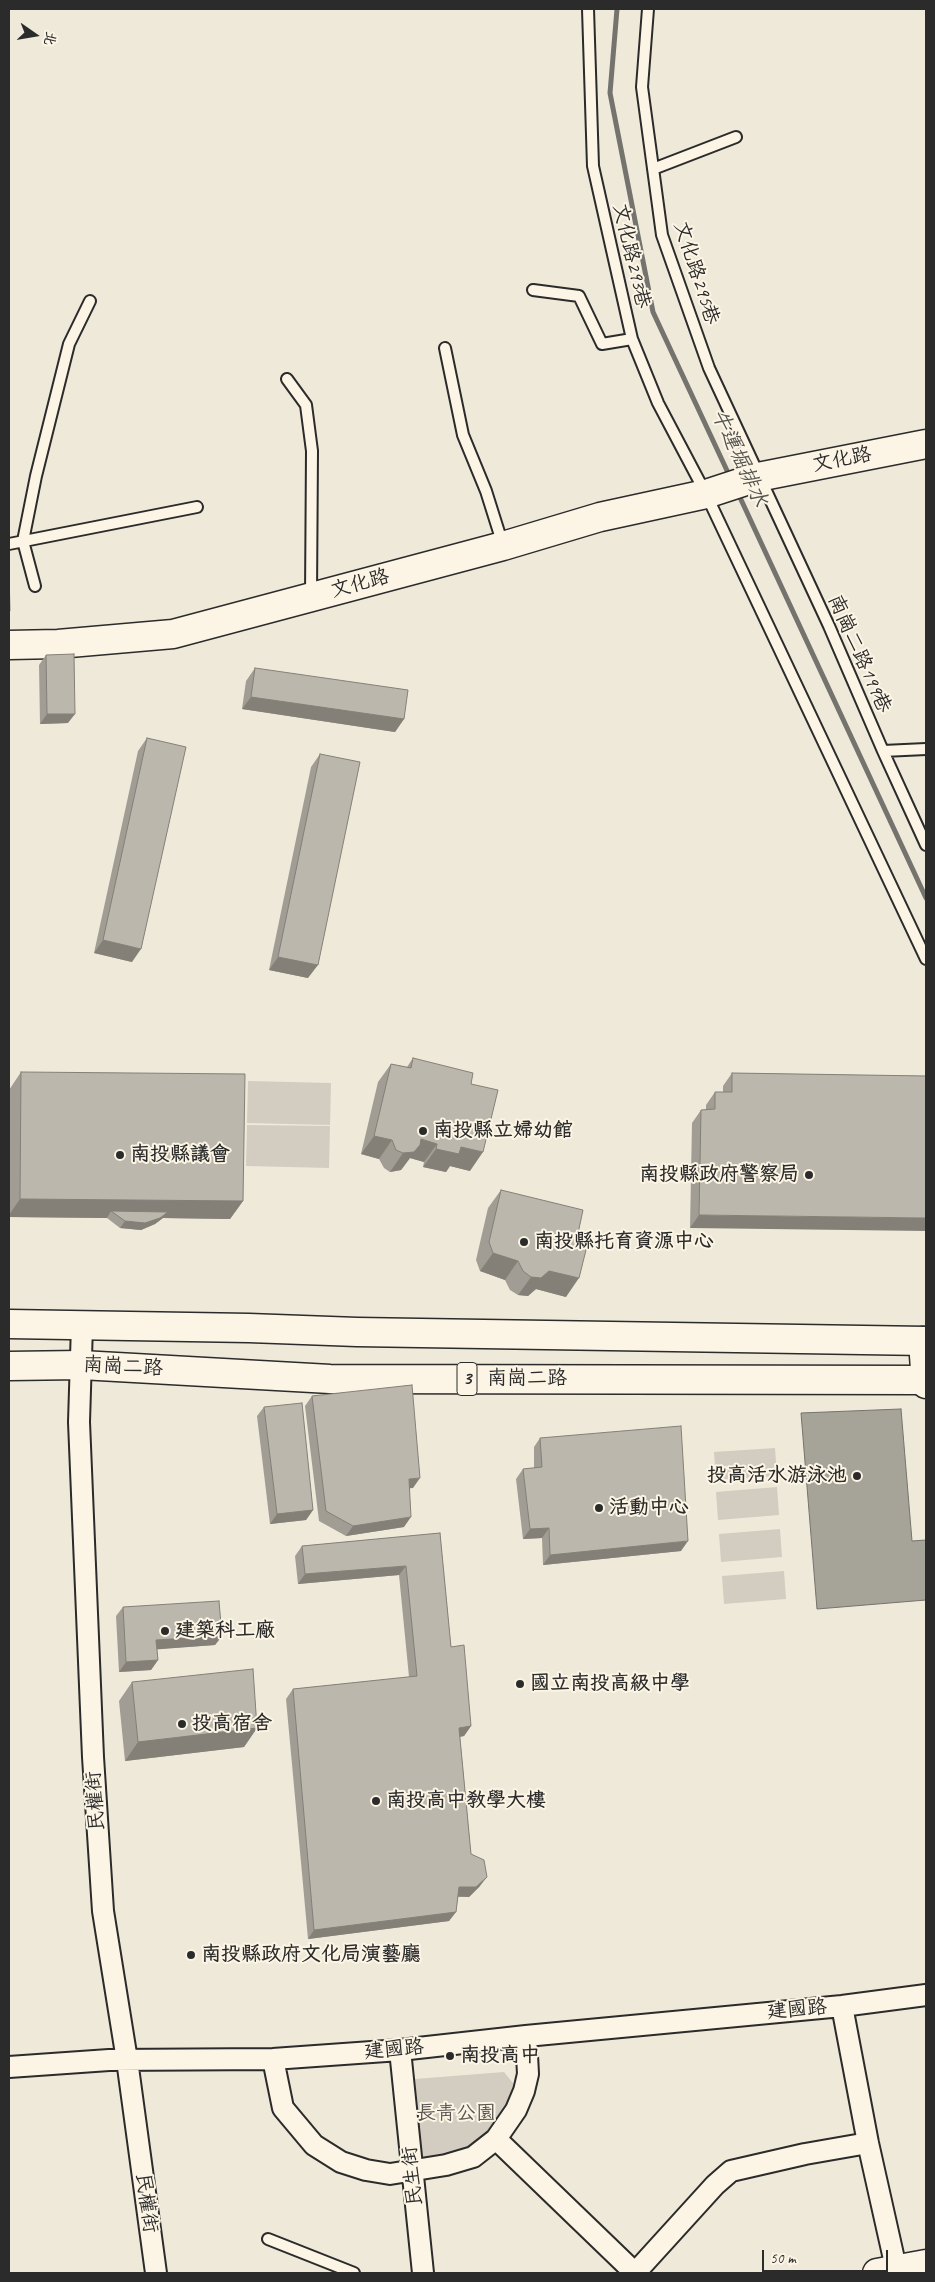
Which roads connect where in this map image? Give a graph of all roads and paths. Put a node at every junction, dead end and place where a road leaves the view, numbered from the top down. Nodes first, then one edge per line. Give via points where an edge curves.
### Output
1 (588, 9) edge
2 (648, 9) edge
3 (736, 137) dead end
4 (653, 169) junction
5 (533, 290) dead end
6 (90, 301) dead end
7 (632, 339) junction
8 (444, 348) dead end
9 (287, 379) dead end
10 (926, 444) edge
11 (758, 477) junction
12 (706, 494) junction
13 (197, 507) dead end
14 (23, 541) junction
15 (9, 544) edge
16 (503, 546) junction
17 (35, 586) dead end
18 (311, 597) junction
19 (9, 645) edge
20 (926, 749) edge
21 (883, 751) junction
22 (926, 845) edge
23 (926, 959) edge
24 (9, 1324) edge
25 (82, 1325) junction
26 (924, 1341) edge
27 (81, 1365) junction
28 (9, 1366) edge
29 (926, 1381) edge
30 (926, 1994) edge
31 (842, 2006) junction
32 (526, 2036) junction
33 (400, 2050) junction
34 (273, 2059) junction
35 (127, 2060) junction
36 (9, 2066) edge
37 (496, 2138) junction
38 (868, 2143) junction
39 (413, 2170) junction
40 (268, 2239) dead end
41 (926, 2264) edge
42 (886, 2271) edge
43 (156, 2273) edge
44 (354, 2273) edge
45 (423, 2273) edge

1 - 7 lane, 文化路293巷 via 593,166
2 - 4 lane, 文化路295巷 via 642,87
3 - 4 lane
4 - 11 lane, 文化路295巷 via 662,235 709,368
5 - 7 lane via 579,296 602,344
6 - 14 lane via 69,344
7 - 12 lane, 文化路293巷 via 658,403
8 - 16 lane via 463,435 486,491
9 - 18 lane via 306,404 312,450
10 - 11 main road, 文化路
11 - 12 main road, 文化路
11 - 21 lane, 南崗二路199巷 via 829,626
12 - 16 main road, 文化路 via 600,517
12 - 23 lane, 文化路293巷
13 - 14 lane
14 - 15 lane
14 - 17 lane
16 - 18 main road, 文化路
18 - 19 main road, 文化路 via 173,634
20 - 21 lane
21 - 22 lane, 南崗二路199巷
24 - 25 main road, 南崗二路 / 3
25 - 26 main road, 南崗二路 / 3
25 - 27 street, 民權街
26 - 29 main road
27 - 28 main road, 南崗二路 / 3
27 - 29 main road, 南崗二路 / 3 via 330,1379
27 - 35 street, 民權街 via 79,1422 103,1911
30 - 31 street, 建國路
31 - 32 street, 建國路
31 - 38 street
32 - 33 street, 建國路
32 - 37 street via 528,2074 524,2091 516,2110
33 - 34 street, 建國路
33 - 39 street, 民生街
34 - 35 street, 建國路
34 - 39 street via 283,2108 314,2144 341,2162 366,2170 390,2174
35 - 36 street, 建國路
35 - 43 street, 民權街
37 - 38 street via 636,2273 731,2171
37 - 39 street via 473,2157
38 - 42 street
39 - 45 street, 民生街
40 - 44 lane
41 - 42 main road

